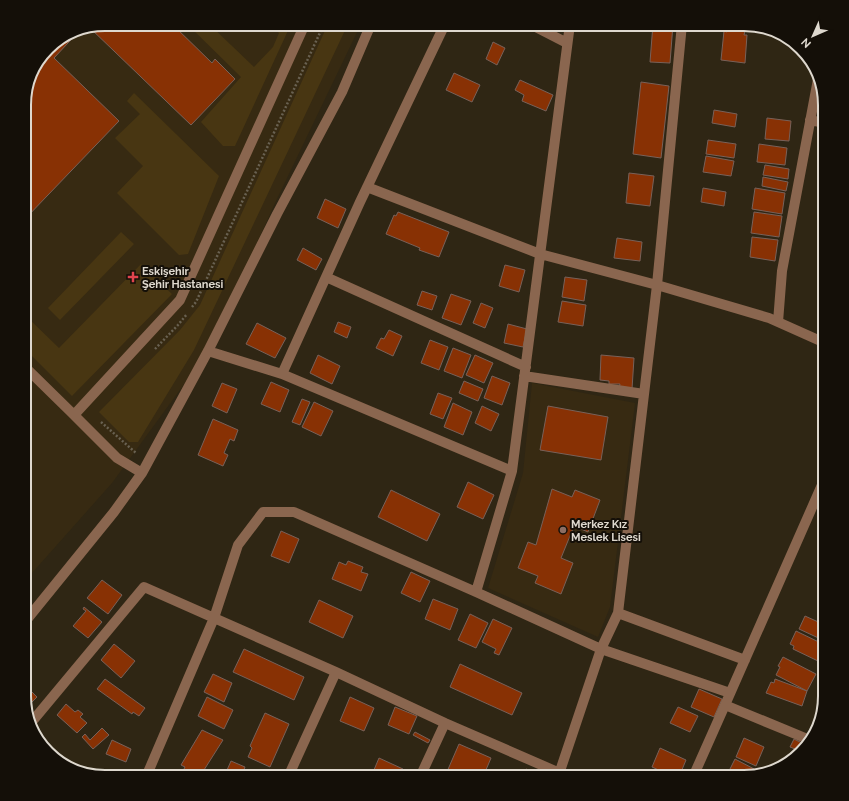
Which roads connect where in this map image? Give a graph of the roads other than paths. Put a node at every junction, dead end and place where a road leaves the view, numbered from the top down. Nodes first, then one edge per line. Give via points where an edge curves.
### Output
1 (302, 31) edge
2 (368, 31) edge
3 (442, 31) edge
4 (544, 31) edge
5 (569, 31) edge
6 (681, 31) edge
7 (567, 43) junction
8 (816, 88) edge
9 (810, 120) junction
10 (818, 122) edge
11 (367, 188) junction
12 (540, 254) junction
13 (326, 277) junction
14 (657, 285) junction
15 (778, 322) junction
16 (818, 340) edge
17 (208, 351) junction
18 (525, 372) junction
19 (31, 373) edge
20 (282, 374) junction
21 (644, 394) junction
22 (74, 415) junction
23 (512, 471) junction
24 (142, 473) junction
25 (818, 494) edge
26 (476, 592) junction
27 (618, 612) junction
28 (31, 614) edge
29 (214, 618) junction
30 (601, 649) junction
31 (745, 660) junction
32 (336, 672) junction
33 (730, 693) junction
34 (726, 705) junction
35 (35, 718) edge
36 (445, 723) junction
37 (805, 738) edge
38 (149, 770) edge
39 (291, 770) edge
40 (423, 770) edge
41 (547, 770) edge
42 (560, 770) edge
43 (696, 770) edge

1 - 22 street via 180,300
2 - 17 street via 342,92
3 - 11 street
4 - 7 street
5 - 7 street
6 - 14 street
7 - 12 street
8 - 9 street
9 - 10 street
9 - 15 street via 782,271
11 - 12 street
11 - 13 street
12 - 14 street
12 - 18 street
13 - 18 street
13 - 20 street
14 - 15 street
14 - 21 street
15 - 16 street
17 - 20 street
17 - 24 street
18 - 21 street
18 - 23 street
19 - 22 street
20 - 23 street
21 - 27 street
22 - 24 street via 117,458
23 - 26 street
24 - 28 street via 114,512
25 - 31 street
26 - 29 street via 294,512 263,512 238,545
26 - 30 street
27 - 30 street
27 - 31 street
29 - 32 street
29 - 35 street via 144,587
29 - 38 street
30 - 33 street
30 - 42 street
31 - 33 street
32 - 36 street
32 - 39 street
33 - 34 street
34 - 37 street
34 - 43 street
36 - 40 street
36 - 41 street

